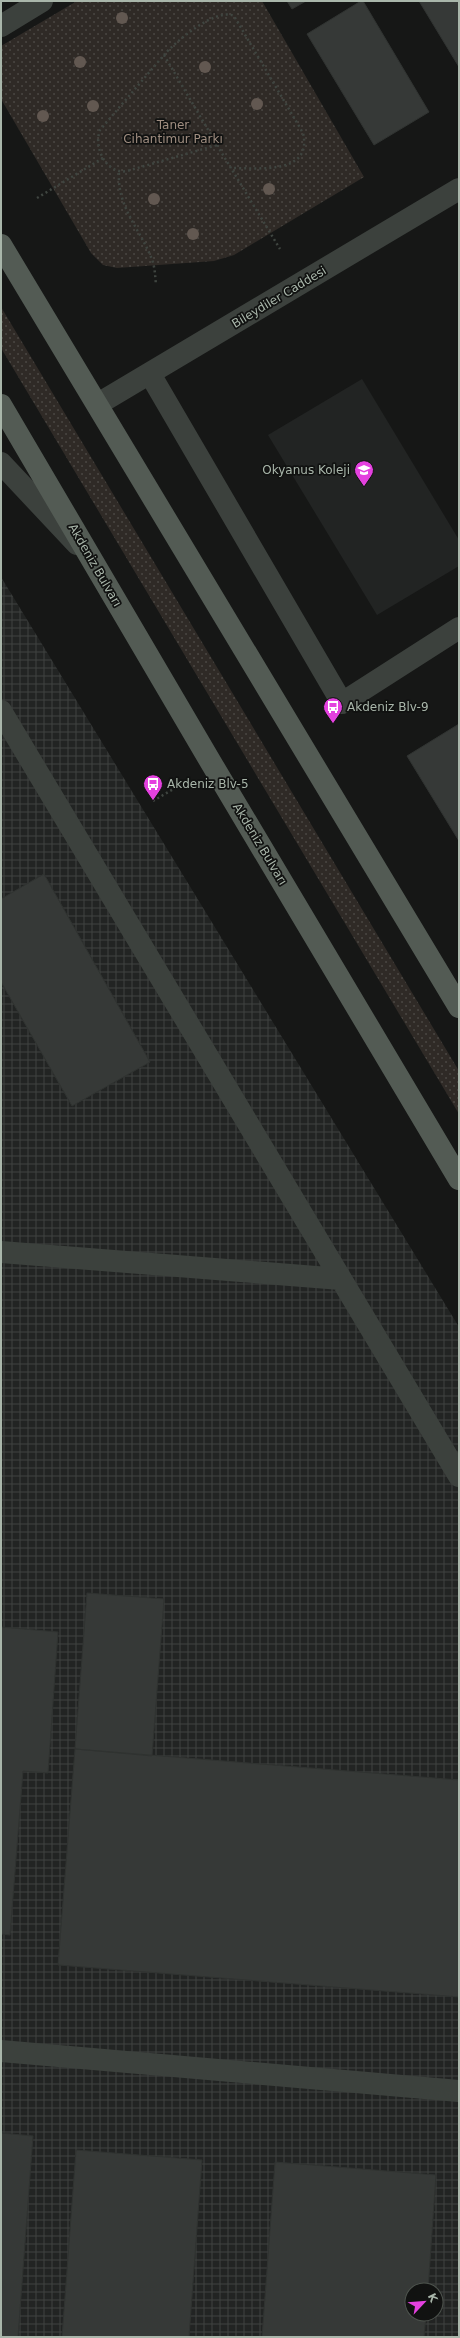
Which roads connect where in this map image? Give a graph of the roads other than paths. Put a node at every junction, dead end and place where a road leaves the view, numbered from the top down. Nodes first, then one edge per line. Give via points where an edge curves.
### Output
1 (42, 1) edge
2 (1, 26) edge
3 (459, 189) edge
4 (1, 245) edge
5 (150, 374) junction
6 (98, 404) junction
7 (1, 405) edge
8 (1, 463) edge
9 (93, 561) junction
10 (459, 628) edge
11 (1, 710) edge
12 (459, 1006) edge
13 (459, 1179) edge
14 (1, 1252) edge
15 (341, 1279) junction
16 (459, 1476) edge
17 (1, 2051) edge
18 (459, 2091) edge

1 - 2 street
3 - 5 street, Bileydiler Caddesi
4 - 6 main road
5 - 6 street, Bileydiler Caddesi
5 - 10 street via 342,703
6 - 12 main road
7 - 9 main road, Akdeniz Bulvarı
8 - 9 street
9 - 13 main road, Akdeniz Bulvarı
11 - 15 street
14 - 15 street
15 - 16 street
17 - 18 street

